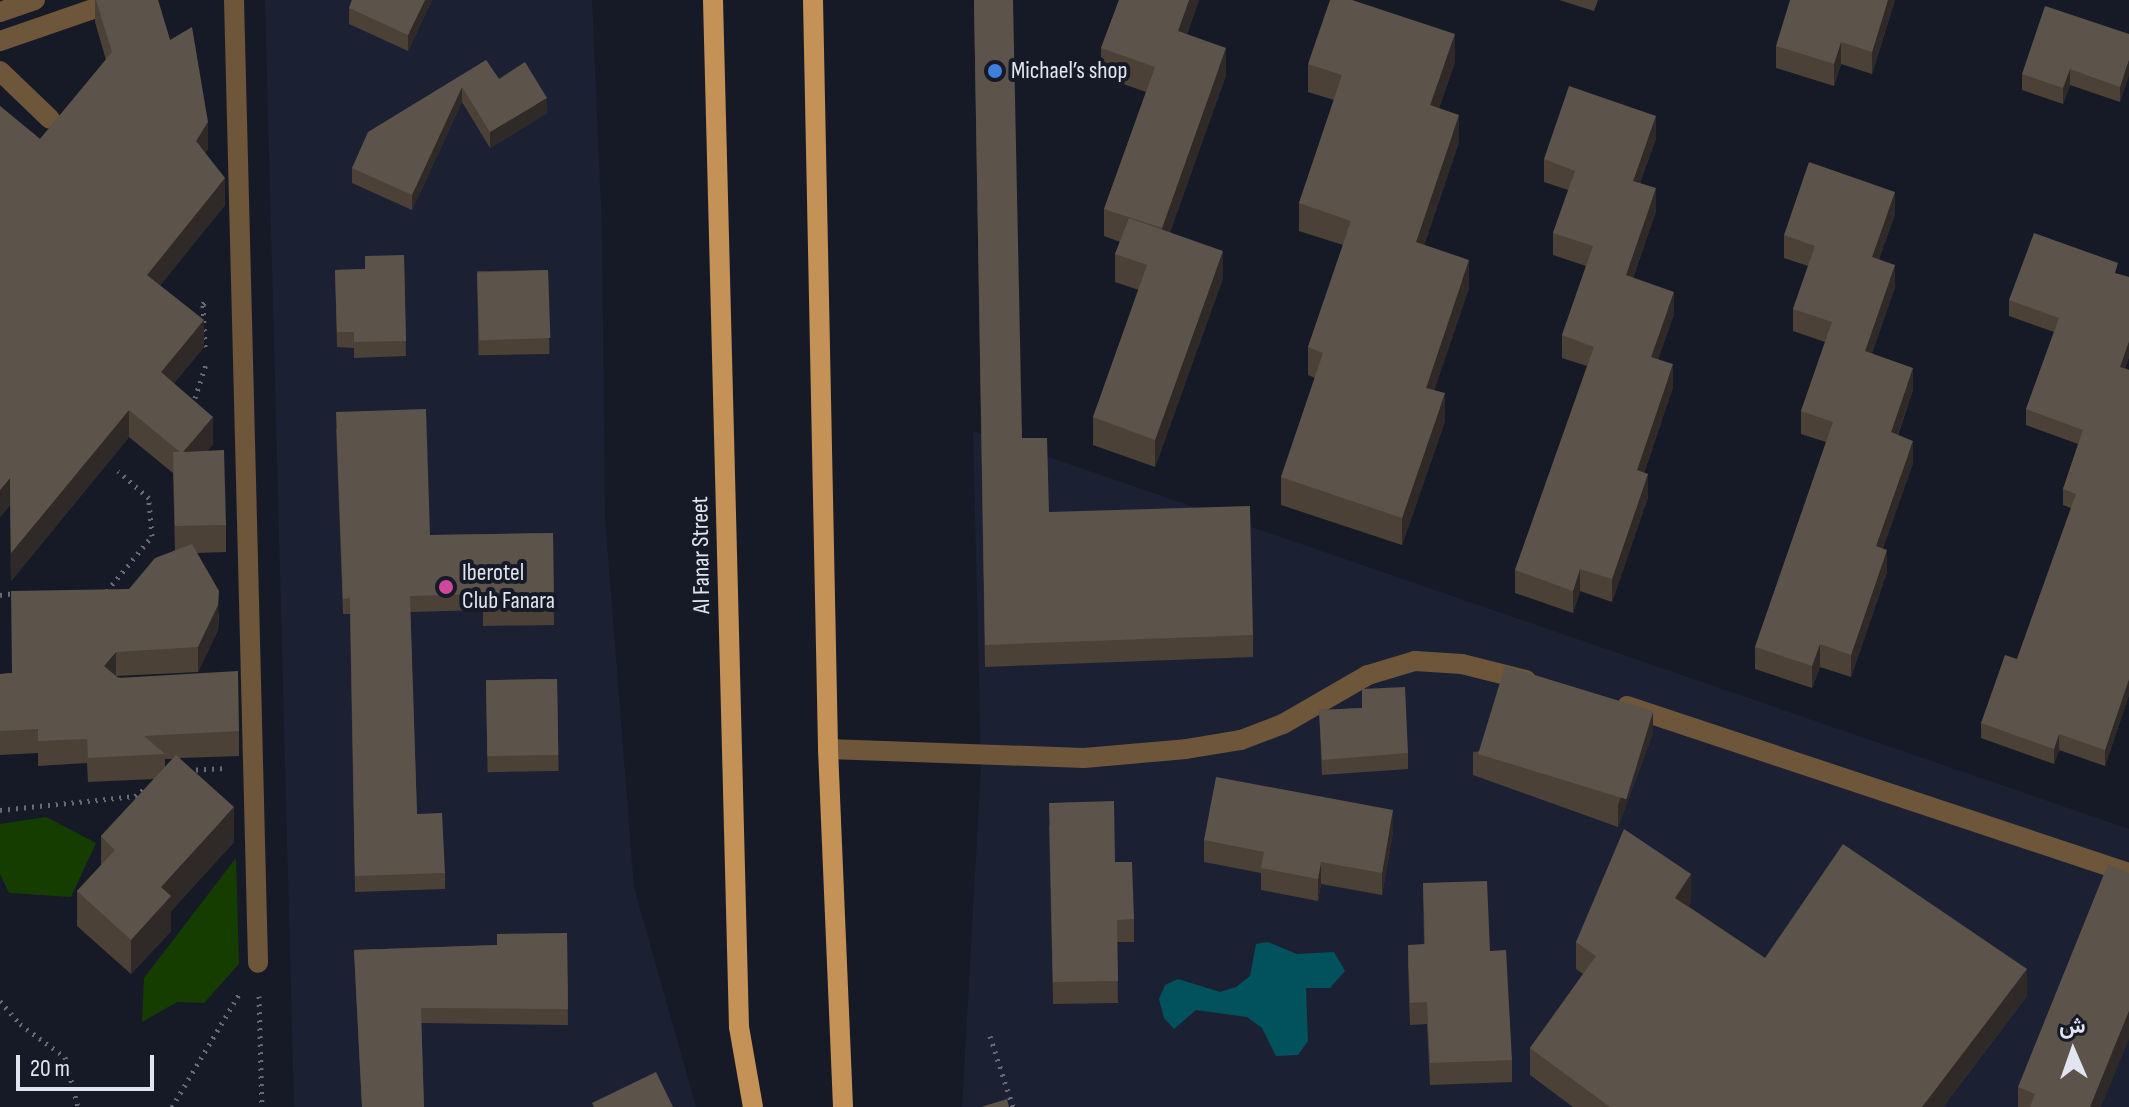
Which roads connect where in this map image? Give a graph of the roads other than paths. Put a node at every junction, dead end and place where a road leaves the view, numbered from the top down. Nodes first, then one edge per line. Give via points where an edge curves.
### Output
1 (35, 0) edge
2 (119, 0) edge
3 (234, 0) edge
4 (713, 0) edge
5 (813, 0) edge
6 (0, 12) edge
7 (0, 41) edge
8 (0, 71) edge
9 (50, 119) dead end
10 (1547, 685) edge
11 (1607, 701) edge
12 (828, 749) junction
13 (2129, 873) edge
14 (258, 963) road end
15 (753, 1107) edge
16 (843, 1107) edge

1 - 6 lane
2 - 7 lane
3 - 14 lane via 240,683 251,766
4 - 15 main road, Al Fanar Street via 739,1027
5 - 12 main road
8 - 9 lane
10 - 12 lane via 1462,664 1415,661 1368,675 1283,724 1241,740 1186,749 1084,758
11 - 13 lane
12 - 16 main road

